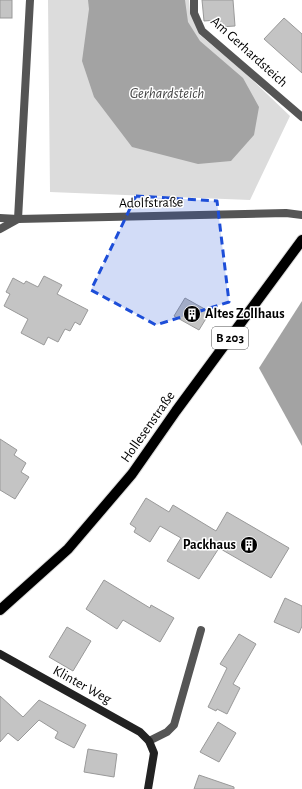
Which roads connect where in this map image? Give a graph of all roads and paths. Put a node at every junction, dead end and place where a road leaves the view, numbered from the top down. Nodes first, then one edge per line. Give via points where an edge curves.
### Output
1 (30, 0) edge
2 (194, 0) edge
3 (301, 115) edge
4 (302, 215) edge
5 (0, 218) edge
6 (18, 219) junction
7 (0, 229) edge
8 (302, 240) edge
9 (298, 249) edge
10 (0, 610) edge
11 (201, 630) dead end
12 (0, 654) edge
13 (149, 742) junction
14 (148, 789) edge

1 - 6 street
2 - 3 street, Am Gerhardsteich via 194,13 202,31
4 - 6 street, Adolfstraße via 286,213
5 - 6 street, Adolfstraße
6 - 7 street
8 - 9 main road, B 203
9 - 10 main road, Hollesenstraße / B 203 via 132,474 68,549
11 - 13 street via 174,725
12 - 13 street, Klinter Weg via 134,728
13 - 14 street via 154,753

